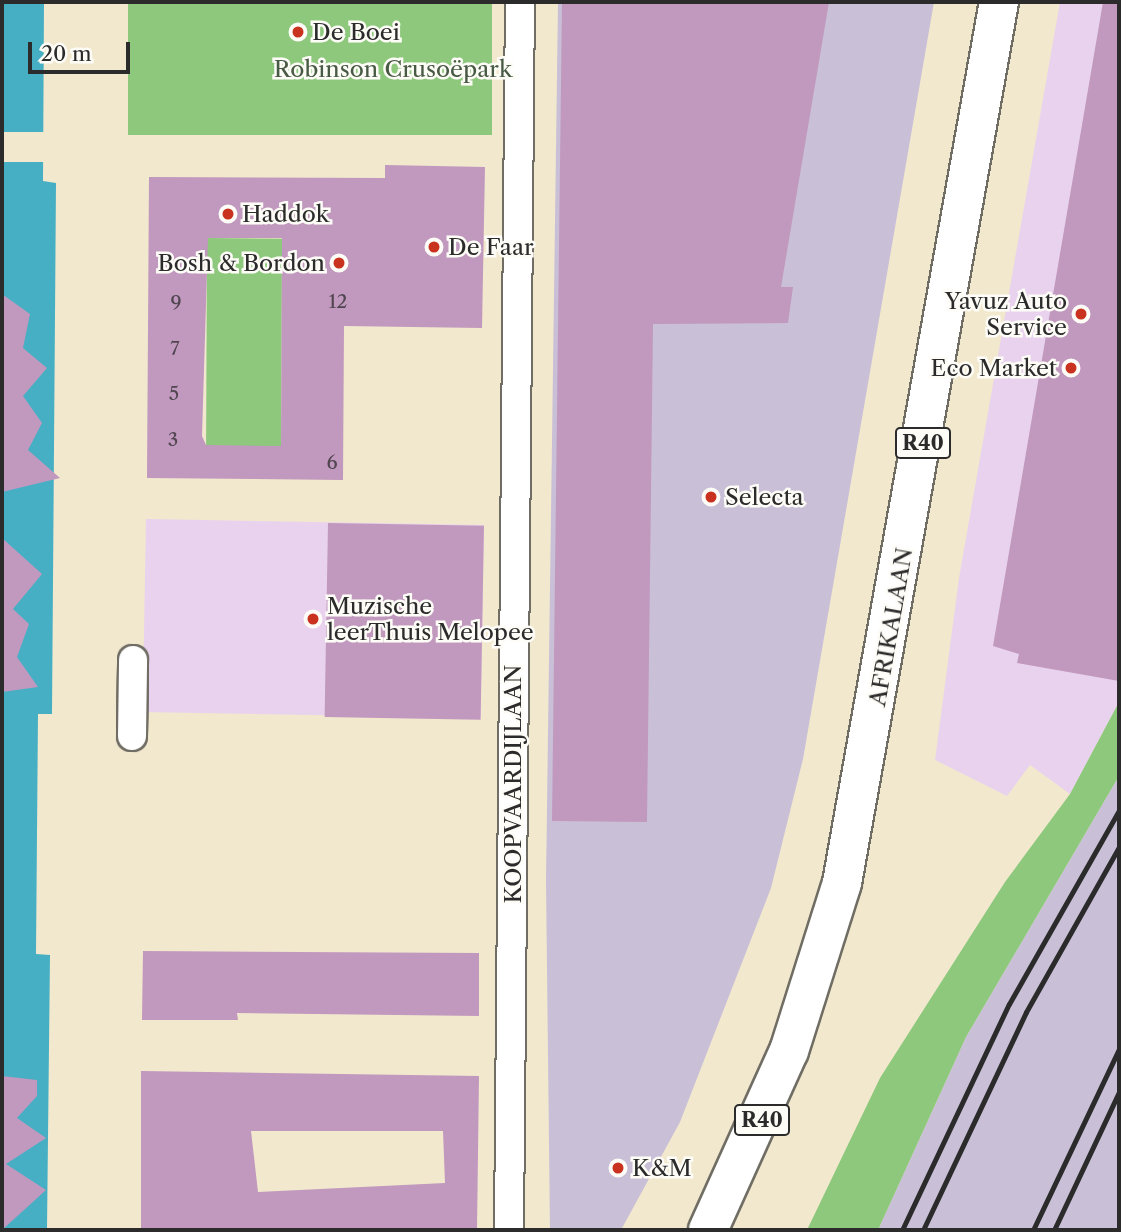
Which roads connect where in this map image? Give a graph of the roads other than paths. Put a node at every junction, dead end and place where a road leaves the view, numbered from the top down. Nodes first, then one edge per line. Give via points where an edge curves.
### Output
1 (520, 2) edge
2 (999, 2) edge
3 (133, 660) dead end
4 (132, 736) dead end
5 (509, 1230) edge
6 (708, 1230) edge

1 - 5 street, KOOPVAARDIJLAAN
2 - 6 main road, AFRIKALAAN / R40 via 842,883 779,1075
3 - 4 street

